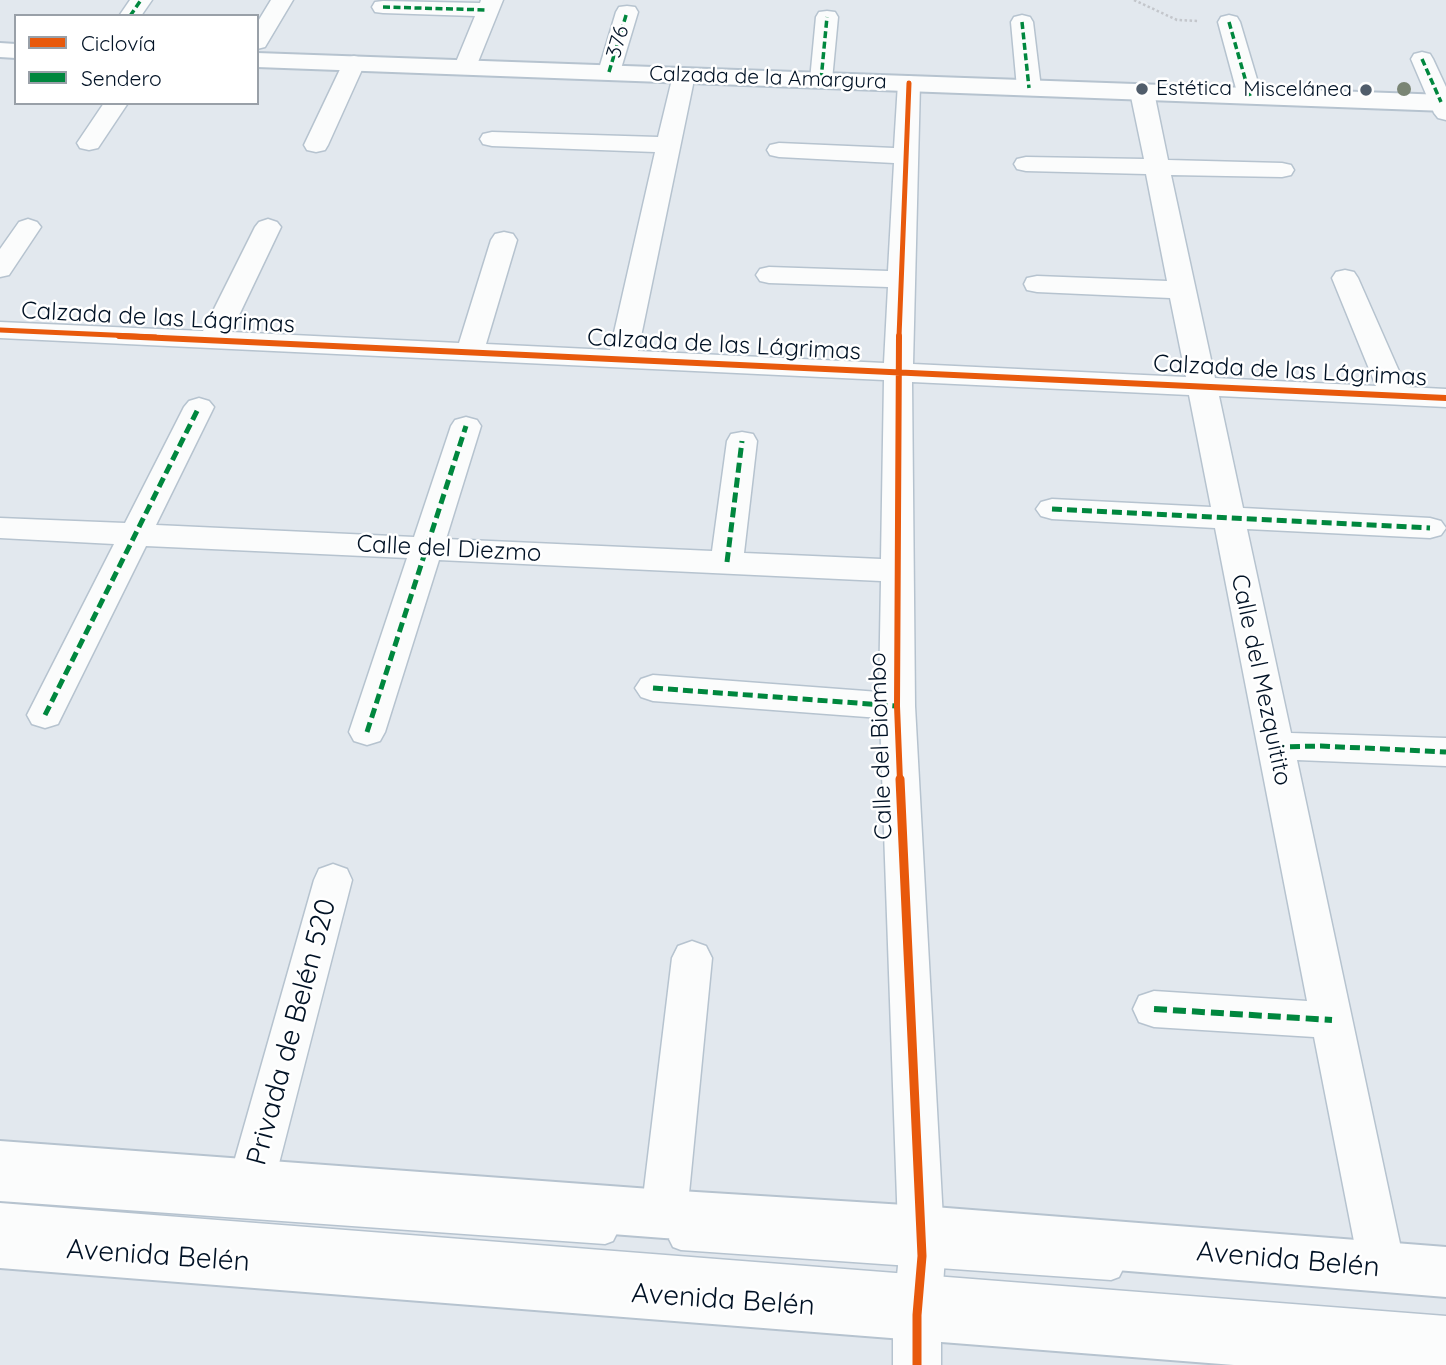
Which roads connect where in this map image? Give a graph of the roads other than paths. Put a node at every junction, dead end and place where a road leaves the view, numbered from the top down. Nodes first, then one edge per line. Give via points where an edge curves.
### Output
1 (282, 0) edge
2 (490, 5) edge
3 (383, 7) dead end
4 (627, 12) dead end
5 (827, 17) dead end
6 (1022, 22) dead end
7 (1229, 22) dead end
8 (259, 39) edge
9 (1422, 59) dead end
10 (259, 60) edge
11 (354, 63) junction
12 (465, 67) junction
13 (609, 72) junction
14 (684, 75) junction
15 (821, 80) junction
16 (909, 83) junction
17 (1029, 88) junction
18 (1142, 92) junction
19 (1250, 96) junction
20 (115, 105) edge
21 (1444, 106) edge
22 (492, 139) dead end
23 (89, 143) dead end
24 (316, 145) dead end
25 (668, 145) junction
26 (779, 150) dead end
27 (907, 156) junction
28 (1026, 164) dead end
29 (1157, 167) junction
30 (1282, 170) dead end
31 (29, 227) dead end
32 (268, 227) dead end
33 (504, 240) dead end
34 (0, 269) edge
35 (769, 275) dead end
36 (1345, 278) dead end
37 (903, 280) junction
38 (1037, 284) dead end
39 (1182, 290) junction
40 (0, 330) edge
41 (213, 340) junction
42 (470, 352) junction
43 (622, 359) junction
44 (898, 372) junction
45 (1202, 386) junction
46 (1395, 396) junction
47 (1446, 398) edge
48 (199, 407) dead end
49 (466, 426) dead end
50 (742, 441) dead end
51 (1052, 509) dead end
52 (1228, 519) junction
53 (0, 528) edge
54 (1430, 528) dead end
55 (135, 534) junction
56 (427, 548) junction
57 (727, 562) junction
58 (898, 571) junction
59 (653, 688) dead end
60 (897, 706) junction
61 (45, 715) dead end
62 (366, 732) dead end
63 (1275, 747) junction
64 (1446, 752) edge
65 (334, 880) dead end
66 (692, 958) dead end
67 (1154, 1009) dead end
68 (1332, 1020) junction
69 (0, 1164) edge
70 (251, 1183) junction
71 (0, 1190) edge
72 (653, 1229) junction
73 (1, 1240) edge
74 (1382, 1267) junction
75 (1129, 1270) dead end
76 (920, 1272) junction
77 (1446, 1272) edge
78 (1240, 1278) dead end
79 (1446, 1292) edge
80 (1446, 1328) edge
81 (1446, 1355) edge
82 (917, 1365) edge

1 - 8 street
2 - 3 street
2 - 12 street
4 - 13 street, 376
5 - 15 street
6 - 17 street
7 - 19 street
9 - 21 street
10 - 11 main road, Calzada de la Amargura
11 - 12 main road, Calzada de la Amargura
11 - 24 street
12 - 13 main road, Calzada de la Amargura
13 - 14 main road, Calzada de la Amargura
14 - 15 main road, Calzada de la Amargura
14 - 25 street
15 - 16 main road, Calzada de la Amargura
16 - 17 main road, Calzada de la Amargura
16 - 27 street, Calle del Biombo
17 - 18 main road, Calzada de la Amargura
18 - 19 main road, Calzada de la Amargura
18 - 29 street, Calle del Mezquitito
19 - 21 main road, Calzada de la Amargura
20 - 23 street
22 - 25 street
25 - 43 street
26 - 27 street
27 - 37 street, Calle del Biombo
28 - 29 street
29 - 30 street
29 - 39 street, Calle del Mezquitito
31 - 34 street
32 - 41 street
33 - 42 street
35 - 37 street
36 - 46 street
37 - 44 street, Calle del Biombo
38 - 39 street
39 - 45 street, Calle del Mezquitito
40 - 41 street, Calzada de las Lágrimas
41 - 42 street, Calzada de las Lágrimas
42 - 43 street, Calzada de las Lágrimas
43 - 44 street, Calzada de las Lágrimas
44 - 45 street, Calzada de las Lágrimas
44 - 58 street, Calle del Biombo
45 - 46 street, Calzada de las Lágrimas
45 - 52 street, Calle del Mezquitito
46 - 47 street, Calzada de las Lágrimas
48 - 55 street
49 - 56 street
50 - 57 street
51 - 52 street
52 - 54 street
52 - 63 street, Calle del Mezquitito
53 - 55 street, Calle del Diezmo
55 - 56 street, Calle del Diezmo
55 - 61 street
56 - 57 street, Calle del Diezmo
56 - 62 street
57 - 58 street, Calle del Diezmo
58 - 60 street, Calle del Biombo
59 - 60 street
60 - 76 street, Calle del Biombo
63 - 64 street
63 - 68 street, Calle del Mezquitito
65 - 70 street, Privada de Belén 520
66 - 72 street
67 - 68 street
68 - 74 street, Calle del Mezquitito
69 - 70 main road, Avenida Belén
70 - 72 main road, Avenida Belén
71 - 72 lane
72 - 76 main road, Avenida Belén
73 - 76 main road, Avenida Belén
74 - 76 main road, Avenida Belén
74 - 77 main road, Avenida Belén
75 - 76 lane
76 - 80 lane
76 - 81 main road, Avenida Belén
76 - 82 street, Calle del Biombo
78 - 79 lane

